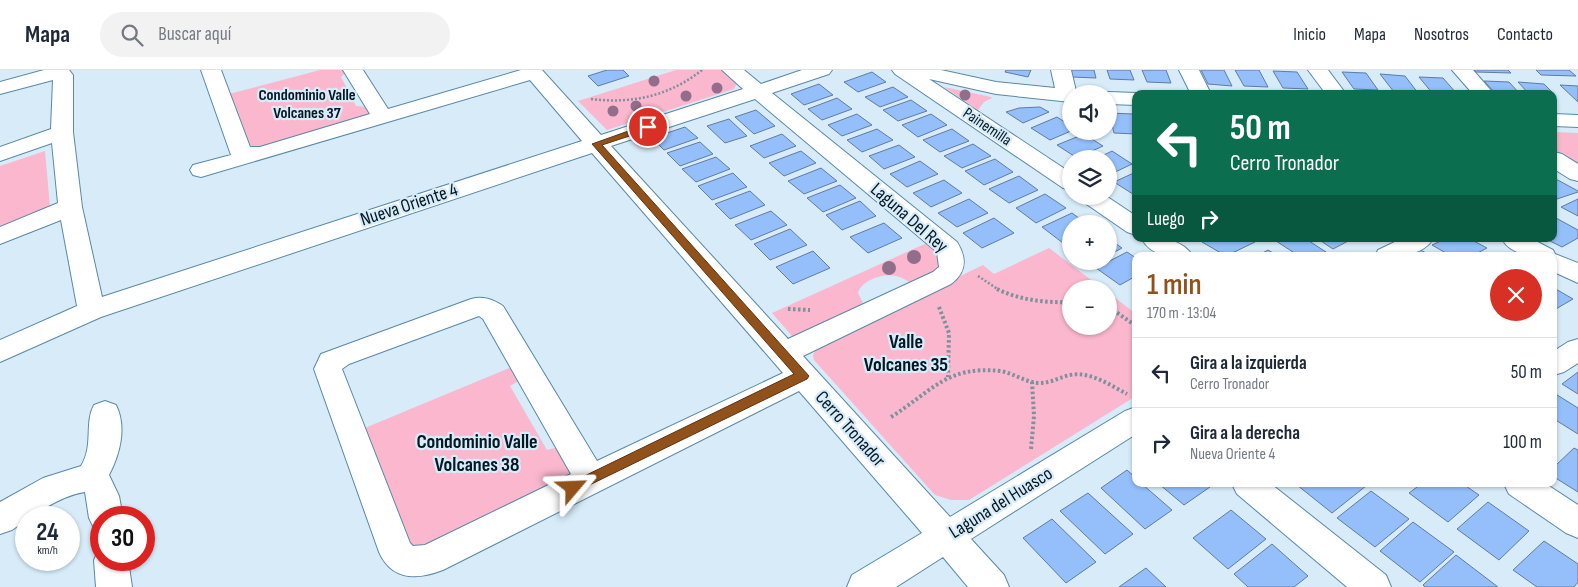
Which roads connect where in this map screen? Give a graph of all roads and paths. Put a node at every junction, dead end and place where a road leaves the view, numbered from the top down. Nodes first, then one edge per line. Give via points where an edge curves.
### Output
1 (210, 70) edge
2 (353, 70) edge
3 (702, 70) edge
4 (732, 70) edge
5 (822, 70) edge
6 (902, 70) edge
7 (912, 70) edge
8 (1061, 70) edge
9 (1189, 70) edge
10 (1318, 70) edge
11 (1462, 70) edge
12 (532, 72) edge
13 (1066, 85) edge
14 (0, 88) edge
15 (1199, 90) edge
16 (1333, 90) edge
17 (1480, 90) edge
18 (757, 92) junction
19 (1035, 93) junction
20 (1062, 95) edge
21 (1117, 98) edge
22 (591, 99) dead end
23 (1132, 99) edge
24 (382, 117) junction
25 (1557, 120) edge
26 (1578, 121) edge
27 (62, 132) junction
28 (996, 132) junction
29 (596, 144) junction
30 (261, 152) junction
31 (0, 154) edge
32 (1557, 161) edge
33 (201, 170) dead end
34 (1578, 174) edge
35 (1062, 177) edge
36 (1104, 205) edge
37 (70, 208) junction
38 (1132, 223) edge
39 (0, 236) edge
40 (1159, 242) edge
41 (1415, 242) edge
42 (1519, 242) edge
43 (1174, 252) edge
44 (1395, 252) edge
45 (1537, 252) edge
46 (953, 263) junction
47 (1557, 264) edge
48 (1578, 274) edge
49 (926, 286) junction
50 (1062, 302) edge
51 (91, 310) junction
52 (1117, 313) edge
53 (1132, 323) edge
54 (1578, 349) edge
55 (0, 352) edge
56 (783, 353) junction
57 (1557, 363) edge
58 (803, 376) junction
59 (948, 377) junction
60 (1032, 382) junction
61 (1132, 406) edge
62 (1132, 408) edge
63 (105, 412) dead end
64 (891, 417) dead end
65 (91, 478) junction
66 (590, 479) junction
67 (1027, 486) junction
68 (1252, 487) edge
69 (1524, 487) edge
70 (105, 506) edge
71 (0, 520) edge
72 (1578, 523) edge
73 (946, 536) junction
74 (112, 571) edge
75 (114, 587) edge
76 (865, 587) edge
77 (990, 587) edge
78 (1374, 587) edge

1 - 30 street via 239,150 247,154
2 - 24 street
3 - 22 path via 677,87 645,99 623,102
4 - 18 street, Laguna Del Rey
5 - 18 street, Nueva Oriente 4
6 - 28 street, Painemilla
7 - 19 street via 967,83
8 - 13 street
9 - 15 street
10 - 16 street
11 - 17 street
12 - 24 street
12 - 29 street, Cerro Tronador
14 - 27 street via 59,72 63,75
18 - 29 street, Nueva Oriente 4
18 - 46 street, Laguna Del Rey via 948,248
19 - 20 street
19 - 28 street via 990,104 986,112
21 - 23 street
24 - 30 street
25 - 26 street
27 - 31 street
27 - 37 street
28 - 35 street, Painemilla
29 - 51 street, Nueva Oriente 4
29 - 56 street, Cerro Tronador
30 - 33 street
32 - 34 street
36 - 38 street
37 - 39 street
37 - 51 street
40 - 43 street
41 - 44 street
42 - 45 street
46 - 49 street, Laguna Del Rey via 949,274
46 - 50 path via 964,266 1001,292 1042,302
47 - 48 street
49 - 56 street, Laguna Del Rey
49 - 59 path via 937,302 949,333
51 - 55 street, Nueva Oriente 4
52 - 53 path
54 - 57 street
56 - 58 street, Cerro Tronador
58 - 66 street
58 - 73 street, Cerro Tronador
59 - 60 path via 969,372 1000,371
59 - 64 path
60 - 61 path via 1044,383 1082,375 1092,378
60 - 67 path via 1036,404
62 - 67 street, Laguna del Huasco
63 - 65 street via 106,447
65 - 70 street via 104,493
65 - 71 street via 63,484
66 - 66 street via 431,559 417,563 405,561 396,552 328,369 331,361 474,307 485,307 493,314
67 - 73 street, Laguna del Huasco
68 - 78 street
69 - 72 street
73 - 76 street, Laguna del Huasco
73 - 77 street, Cerro Tronador
74 - 75 street

